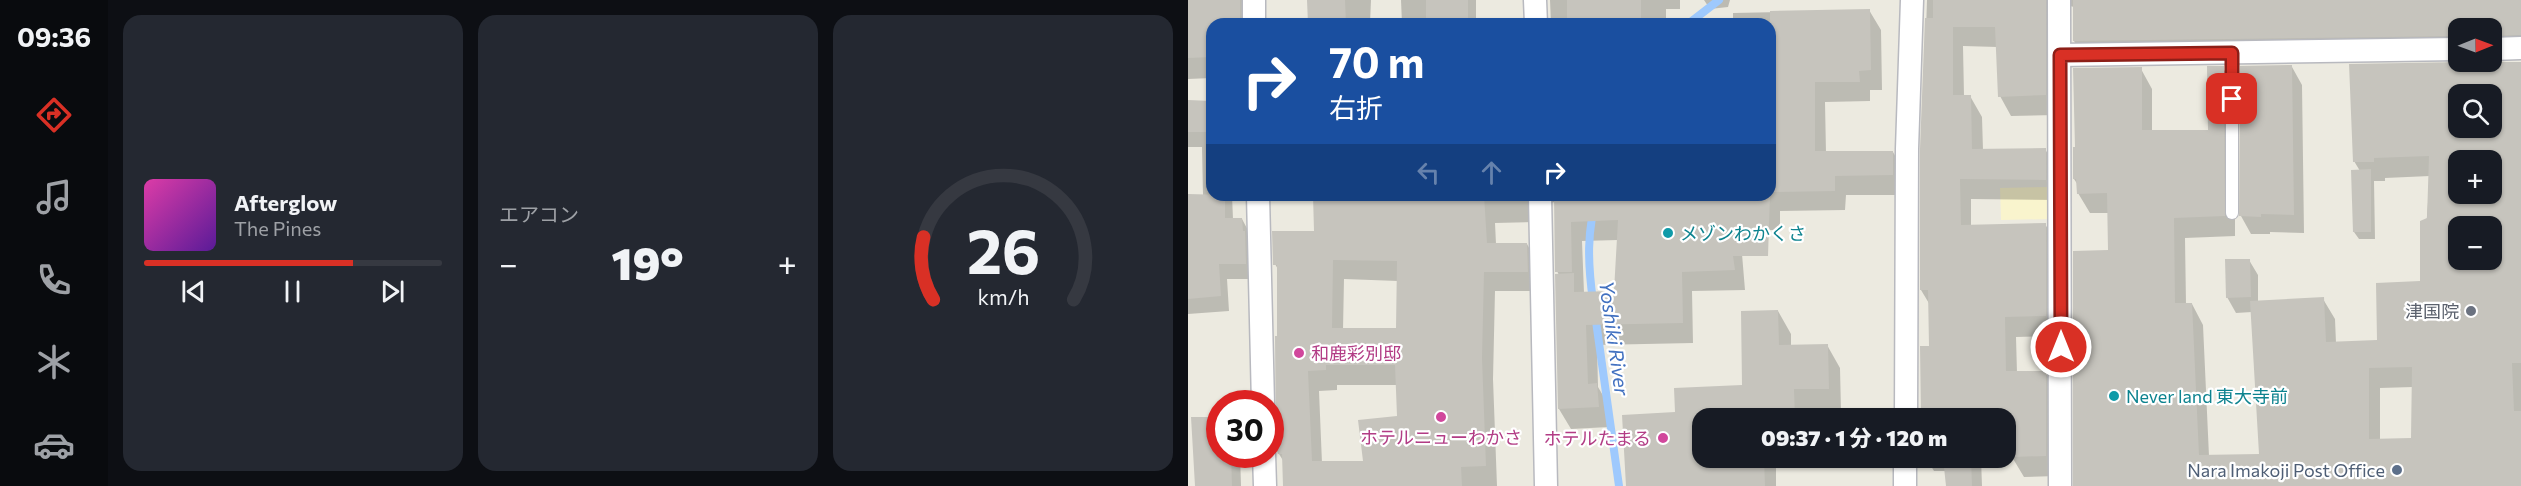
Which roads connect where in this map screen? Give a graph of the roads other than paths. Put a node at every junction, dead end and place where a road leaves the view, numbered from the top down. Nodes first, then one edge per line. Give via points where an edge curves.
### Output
1 (1254, 0) edge
2 (1535, 0) edge
3 (1911, 0) edge
4 (2059, 0) edge
5 (1254, 18) edge
6 (1536, 18) edge
7 (2521, 48) edge
8 (2502, 49) edge
9 (2448, 50) edge
10 (2232, 53) junction
11 (2060, 55) junction
12 (1258, 201) edge
13 (1540, 201) edge
14 (2232, 213) dead end
15 (1263, 390) edge
16 (1906, 408) edge
17 (1264, 468) edge
18 (1905, 468) edge
19 (1265, 486) edge
20 (1546, 486) edge
21 (1905, 486) edge
22 (2060, 486) edge

1 - 5 street
2 - 6 street
3 - 16 street
4 - 11 street
7 - 8 street
9 - 10 street
10 - 11 street
10 - 14 lane
11 - 22 street
12 - 15 street
13 - 20 street
17 - 19 street
18 - 21 street

